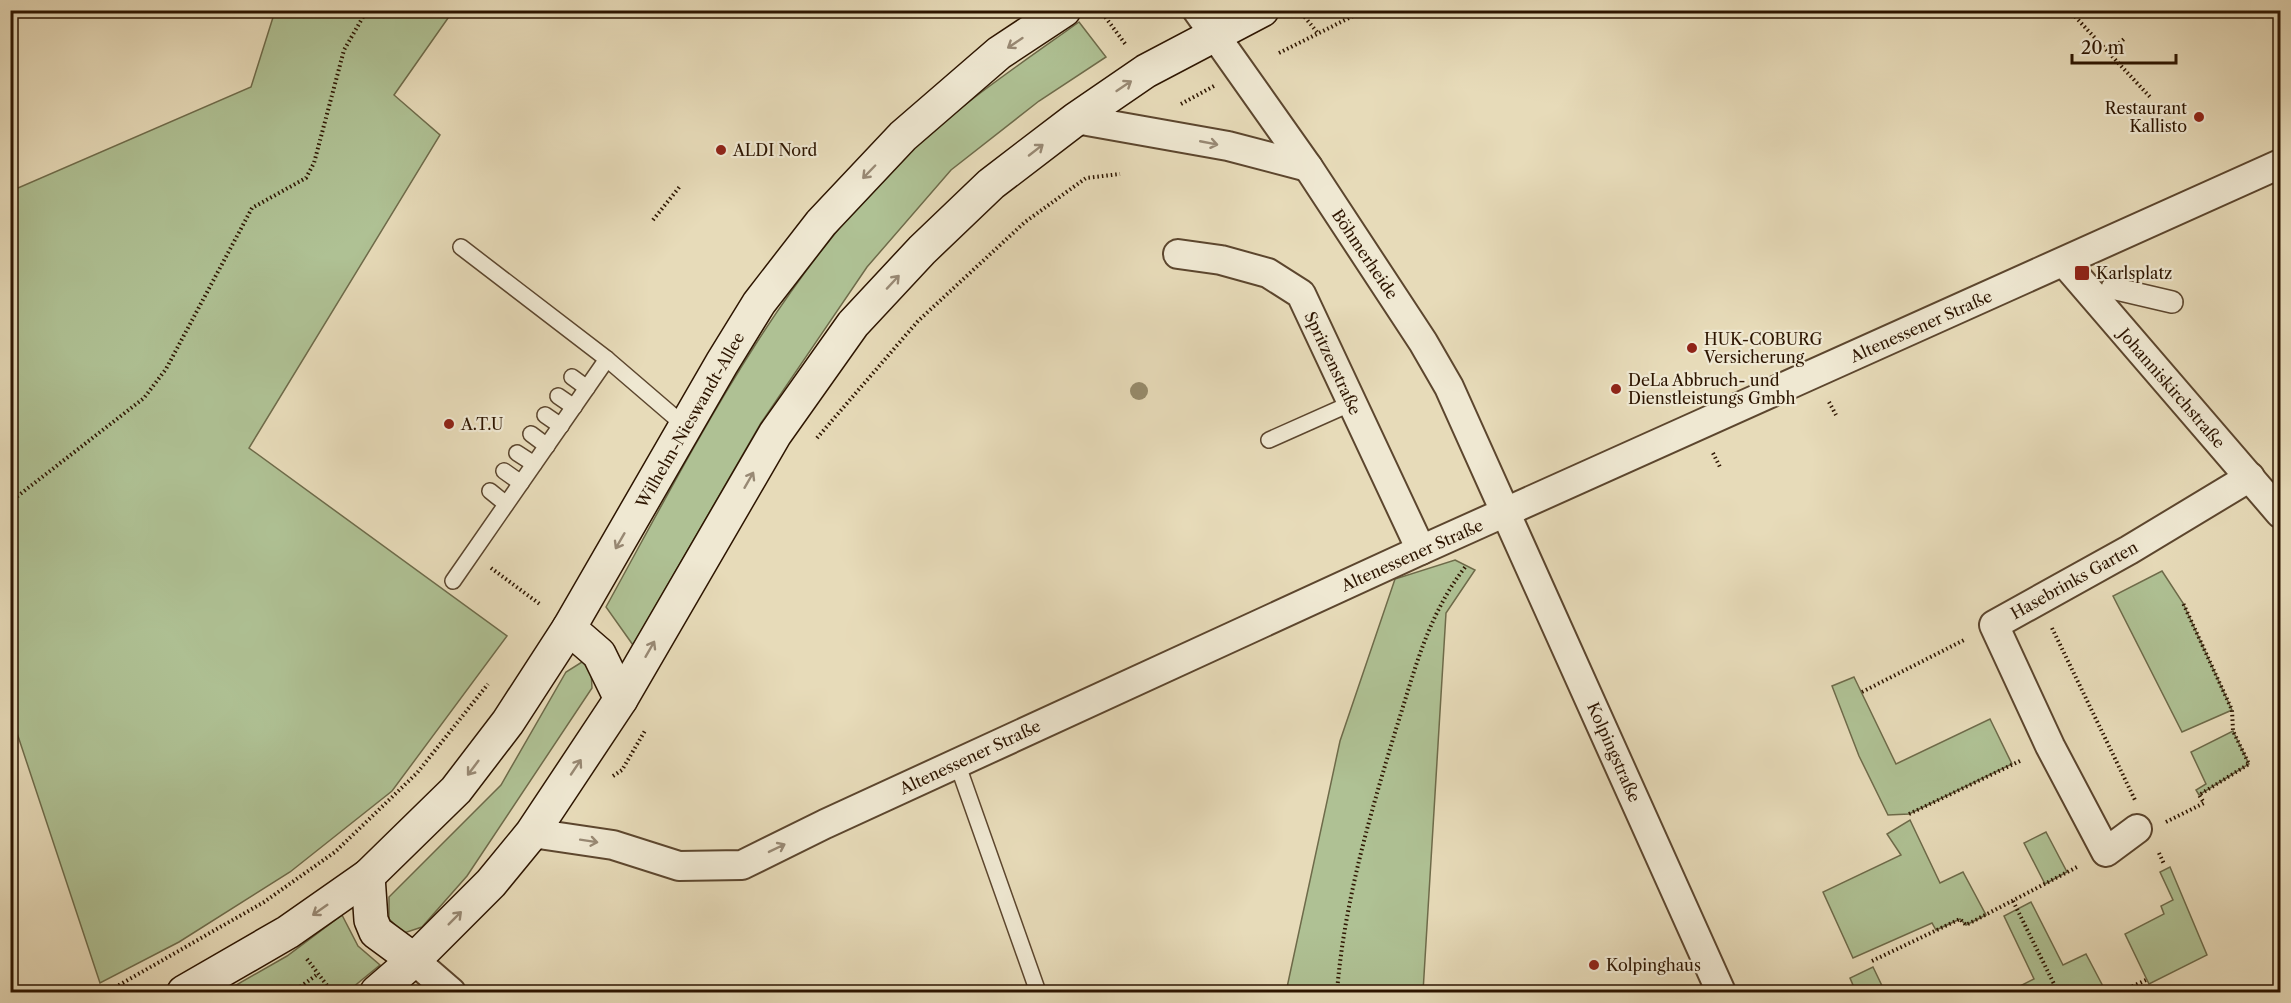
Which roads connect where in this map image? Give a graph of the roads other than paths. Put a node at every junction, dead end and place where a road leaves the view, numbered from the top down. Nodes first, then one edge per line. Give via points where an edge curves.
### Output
1 (1064, 10) edge
2 (1262, 10) edge
3 (1206, 23) edge
4 (1076, 119) junction
5 (2280, 164) edge
6 (1308, 167) junction
7 (461, 247) dead end
8 (1178, 254) dead end
9 (2064, 262) junction
10 (2112, 288) dead end
11 (2172, 302) dead end
12 (608, 359) junction
13 (572, 377) dead end
14 (587, 388) junction
15 (558, 396) dead end
16 (1352, 403) junction
17 (574, 407) junction
18 (545, 415) dead end
19 (561, 426) junction
20 (685, 426) junction
21 (531, 434) dead end
22 (1269, 440) dead end
23 (547, 446) junction
24 (517, 453) dead end
25 (534, 464) junction
26 (504, 471) dead end
27 (2250, 477) junction
28 (521, 483) junction
29 (489, 491) dead end
30 (506, 504) junction
31 (1507, 512) junction
32 (2280, 513) edge
33 (1421, 550) junction
34 (453, 580) dead end
35 (569, 628) junction
36 (621, 699) junction
37 (957, 763) junction
38 (2143, 830) road end
39 (532, 833) junction
40 (368, 876) junction
41 (414, 960) junction
42 (184, 993) edge
43 (377, 993) edge
44 (451, 993) edge
45 (1038, 993) edge
46 (1721, 993) edge

1 -> 20 main road, Wilhelm-Nieswandt-Allee via 999,53 903,136 821,223 759,303
2 - 3 main road
4 -> 3 main road
3 - 6 street, Böhmerheide
4 -> 6 street via 1228,146
36 -> 4 main road via 775,434 853,324 991,184
5 - 9 street, Altenessener Straße
6 - 31 street, Böhmerheide via 1444,378
7 - 12 lane
8 - 16 street, Spritzenstraße via 1221,260 1268,273 1301,294
9 - 27 street, Johanniskirchstraße
9 - 31 street, Altenessener Straße
10 - 11 street
12 - 14 lane
12 - 20 lane
13 - 14 lane
14 - 17 lane
15 - 17 lane
16 - 22 lane
16 - 33 street, Spritzenstraße
17 - 19 lane
18 - 19 lane
19 - 23 lane
20 -> 35 main road, Wilhelm-Nieswandt-Allee
21 - 23 lane
23 - 25 lane
24 - 25 lane
25 - 28 lane
26 - 28 lane
27 - 32 street, Johanniskirchstraße
27 - 38 street, Hasebrinks Garten via 1994,625 2050,746 2106,852
28 - 30 lane
29 - 30 lane
30 - 34 lane
31 - 33 street, Altenessener Straße
31 - 46 street, Kolpingstraße
33 - 37 street, Altenessener Straße
35 - 36 main road via 599,654
35 -> 40 main road, Wilhelm-Nieswandt-Allee via 508,722 456,790
39 -> 36 main road
39 -> 37 street, Altenessener Straße via 613,845 679,866 742,865
37 - 45 lane
41 -> 39 main road via 491,883
40 - 41 main road via 371,920 376,932
40 -> 42 main road via 288,932
41 - 43 main road
41 - 44 street

